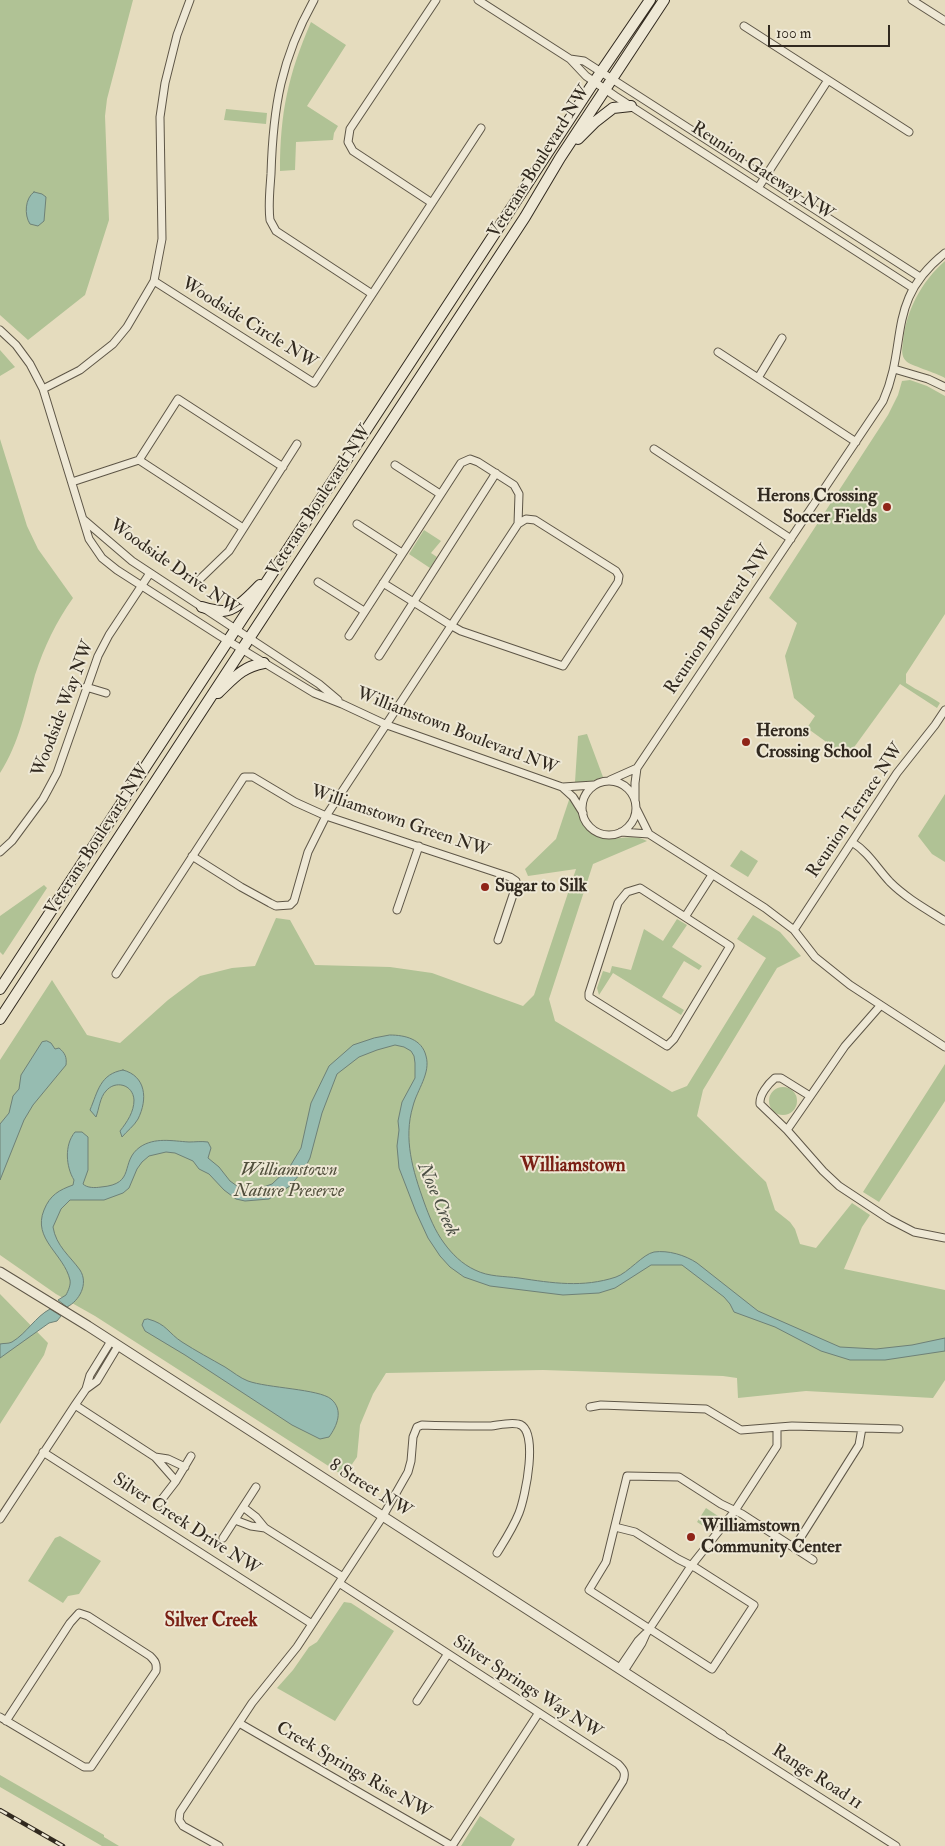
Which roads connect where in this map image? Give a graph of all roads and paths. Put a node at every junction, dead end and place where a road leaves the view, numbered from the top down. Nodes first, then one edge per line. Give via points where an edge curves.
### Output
1 (190, 0) edge
2 (314, 0) edge
3 (436, 0) edge
4 (478, 0) edge
5 (650, 0) edge
6 (664, 0) edge
7 (912, 0) edge
8 (945, 21) edge
9 (744, 26) dead end
10 (570, 59) junction
11 (602, 72) junction
12 (612, 79) junction
13 (828, 80) junction
14 (595, 82) junction
15 (606, 89) junction
16 (630, 106) junction
17 (481, 128) dead end
18 (909, 132) dead end
19 (560, 158) junction
20 (765, 177) junction
21 (758, 188) junction
22 (432, 203) junction
23 (945, 253) edge
24 (920, 277) junction
25 (154, 281) junction
26 (913, 288) junction
27 (372, 294) junction
28 (0, 330) edge
29 (782, 338) dead end
30 (718, 352) dead end
31 (894, 369) junction
32 (758, 378) junction
33 (945, 388) edge
34 (42, 390) junction
35 (856, 442) junction
36 (297, 444) dead end
37 (654, 449) dead end
38 (139, 460) junction
39 (395, 465) dead end
40 (283, 467) junction
41 (496, 473) junction
42 (72, 482) junction
43 (440, 494) junction
44 (83, 520) junction
45 (357, 524) dead end
46 (518, 524) junction
47 (243, 528) junction
48 (792, 539) junction
49 (402, 553) junction
50 (274, 570) junction
51 (150, 573) junction
52 (199, 580) dead end
53 (318, 582) dead end
54 (383, 583) junction
55 (141, 586) junction
56 (413, 602) junction
57 (202, 608) junction
58 (364, 611) junction
59 (452, 626) junction
60 (236, 630) junction
61 (349, 636) dead end
62 (249, 638) junction
63 (228, 641) junction
64 (242, 650) junction
65 (379, 656) dead end
66 (264, 663) junction
67 (86, 687) junction
68 (106, 693) dead end
69 (342, 704) junction
70 (205, 706) junction
71 (945, 710) edge
72 (387, 725) junction
73 (637, 768) junction
74 (608, 781) junction
75 (597, 784) junction
76 (562, 787) junction
77 (636, 804) junction
78 (583, 813) junction
79 (326, 816) junction
80 (621, 832) junction
81 (649, 834) junction
82 (852, 842) junction
83 (418, 846) junction
84 (0, 852) edge
85 (192, 856) junction
86 (712, 875) junction
87 (397, 910) dead end
88 (685, 917) junction
89 (945, 921) edge
90 (794, 930) junction
91 (498, 940) dead end
92 (116, 974) dead end
93 (0, 989) edge
94 (880, 1006) junction
95 (0, 1019) edge
96 (945, 1047) edge
97 (810, 1096) junction
98 (787, 1130) junction
99 (945, 1238) edge
100 (0, 1272) edge
101 (115, 1344) junction
102 (75, 1406) junction
103 (590, 1407) dead end
104 (777, 1428) junction
105 (862, 1428) junction
106 (899, 1429) dead end
107 (43, 1452) junction
108 (191, 1456) dead end
109 (155, 1457) junction
110 (185, 1466) junction
111 (176, 1481) junction
112 (256, 1487) dead end
113 (160, 1503) dead end
114 (243, 1507) junction
115 (734, 1512) junction
116 (382, 1516) junction
117 (0, 1519) edge
118 (235, 1520) junction
119 (615, 1527) junction
120 (265, 1528) junction
121 (223, 1538) dead end
122 (794, 1548) junction
123 (497, 1553) dead end
124 (813, 1560) dead end
125 (691, 1566) junction
126 (341, 1580) junction
127 (312, 1624) junction
128 (647, 1631) junction
129 (447, 1655) junction
130 (622, 1670) junction
131 (417, 1701) dead end
132 (538, 1714) junction
133 (3, 1719) edge
134 (239, 1723) junction
135 (722, 1734) joint
136 (219, 1846) edge
137 (452, 1846) edge
138 (582, 1846) edge
139 (896, 1846) edge

1 - 25 street via 177,35 160,117 162,238
2 - 27 street via 279,87 274,118 270,220 276,231
3 - 22 street via 350,129 348,142 353,151
4 - 10 street
5 - 11 main road, Veterans Boulevard NW
6 - 12 main road, Veterans Boulevard NW
7 - 8 street
9 - 13 street
10 - 11 street, Reunion Gateway NW via 584,61
10 - 14 street, Reunion Gateway NW
11 - 12 street, Reunion Gateway NW
11 - 14 main road, Veterans Boulevard NW
12 - 15 main road, Veterans Boulevard NW
12 - 20 street, Reunion Gateway NW
13 - 18 street
13 - 20 street
14 - 15 street, Reunion Gateway NW
14 - 50 main road, Veterans Boulevard NW
15 - 16 street, Reunion Gateway NW
15 - 19 main road, Veterans Boulevard NW
16 - 19 main road via 606,112
16 - 21 street, Reunion Gateway NW
17 - 22 street, Woodside Circle NW
19 - 62 main road, Veterans Boulevard NW via 525,217
20 - 21 street
20 - 24 street, Reunion Gateway NW
21 - 26 street, Reunion Gateway NW
22 - 27 street, Woodside Circle NW
23 - 24 street, Reunion Boulevard NW
24 - 26 street, Reunion Boulevard NW
25 - 27 street, Woodside Circle NW via 314,383
25 - 34 street via 113,344 80,370
26 - 31 street, Reunion Boulevard NW via 903,309
28 - 34 street, Woodside Drive NW via 30,364
29 - 32 street
30 - 32 street
31 - 33 street
31 - 35 street, Reunion Boulevard NW via 882,401
32 - 35 street
34 - 42 street, Woodside Drive NW
35 - 48 street, Reunion Boulevard NW
36 - 40 street
37 - 48 street
38 - 40 street via 178,399
38 - 42 street
38 - 47 street
39 - 43 street
40 - 47 street
41 - 43 street via 470,459 461,462
41 - 46 street via 514,485 519,494
41 - 56 street
42 - 44 street, Woodside Drive NW
43 - 49 street
44 - 51 street, Woodside Drive NW
44 - 55 street, Woodside Drive NW via 95,549 117,570
45 - 49 street
46 - 59 street
46 - 59 street via 526,519 535,520 619,576 567,662 563,666 555,664 461,632
47 - 52 street via 229,551
48 - 73 street, Reunion Boulevard NW
49 - 54 street
50 - 57 main road via 230,610
50 - 60 main road, Veterans Boulevard NW
51 - 55 street, Woodside Way NW
51 - 57 street, Woodside Drive NW
53 - 58 street
54 - 56 street
54 - 58 street
55 - 63 street, Woodside Drive NW
55 - 67 street, Woodside Way NW via 109,635
56 - 59 street
56 - 65 street
57 - 60 street, Woodside Drive NW
58 - 61 street
59 - 72 street
60 - 62 street, Woodside Drive NW
60 - 63 main road, Veterans Boulevard NW
62 - 64 main road, Veterans Boulevard NW
62 - 69 street, Williamstown Boulevard NW via 319,684
63 - 64 street, Woodside Drive NW
63 - 93 main road, Veterans Boulevard NW
64 - 66 street, Williamstown Boulevard NW
64 - 70 main road, Veterans Boulevard NW
66 - 69 street, Williamstown Boulevard NW via 314,693
66 - 70 main road via 240,671
67 - 68 street
67 - 84 street, Woodside Way NW via 57,774 26,823
69 - 72 street, Williamstown Boulevard NW
70 - 95 main road, Veterans Boulevard NW
71 - 82 street, Reunion Terrace NW via 897,773
72 - 76 street, Williamstown Boulevard NW
72 - 79 street
73 - 74 street
73 - 77 street, Reunion Boulevard NW
74 - 75 street
74 - 77 street via 626,787
75 - 76 street, Williamstown Boulevard NW
75 - 78 street via 586,795
76 - 78 street, Williamstown Boulevard NW
77 - 80 street via 633,821
77 - 81 street
78 - 80 street via 595,831 611,835
79 - 83 street, Williamstown Green NW
79 - 85 street, Williamstown Green NW via 253,777 244,777
79 - 85 street via 308,852 290,906 270,903
80 - 81 street
81 - 86 street
82 - 89 street via 871,858 890,882
82 - 90 street, Reunion Terrace NW
83 - 87 street
83 - 91 street, Williamstown Green NW via 505,874 516,881
85 - 92 street, Williamstown Green NW
86 - 88 street
86 - 90 street
88 - 88 street via 640,888 627,892 618,904 589,994 667,1046 730,946
90 - 94 street via 815,957
94 - 96 street
94 - 97 street via 844,1046
97 - 98 street
97 - 98 street via 781,1078 775,1078 766,1089 760,1104
98 - 99 street via 839,1186 914,1232
100 - 101 street, 8 Street NW
101 - 102 street via 97,1381 86,1389
101 - 116 street, 8 Street NW
102 - 107 street
102 - 109 street
103 - 104 street via 602,1404 706,1409 741,1430
104 - 105 street
104 - 115 street via 777,1446
105 - 106 street
105 - 122 street via 860,1445
107 - 117 street
107 - 127 street, Silver Creek Drive NW
108 - 110 street
109 - 110 street
109 - 111 street
110 - 111 street
111 - 113 street
112 - 114 street
114 - 118 street
114 - 120 street, Silver Springs Way NW
115 - 119 street via 679,1477 627,1476
115 - 122 street
115 - 125 street
116 - 123 street via 408,1472 412,1437 417,1427 518,1424 528,1433 526,1487 520,1511
116 - 126 street
116 - 130 street, 8 Street NW
118 - 120 street, Silver Springs Way NW
118 - 121 street
119 - 125 street via 635,1532
119 - 128 street via 606,1562 589,1590
120 - 126 street, Silver Springs Way NW
122 - 124 street
125 - 128 street
125 - 128 street via 754,1605 712,1669
126 - 127 street
126 - 129 street, Silver Springs Way NW
127 - 134 street
128 - 130 street via 638,1640
129 - 131 street
129 - 132 street, Silver Springs Way NW
130 - 135 street, 8 Street NW
132 - 137 street
132 - 138 street, Silver Springs Way NW via 618,1764 625,1774
133 - 133 street via 84,1767 91,1767 157,1665 150,1656 79,1613
134 - 136 street via 184,1805 179,1820 183,1826
134 - 137 street, Creek Springs Rise NW
135 - 139 street, Range Road 11

